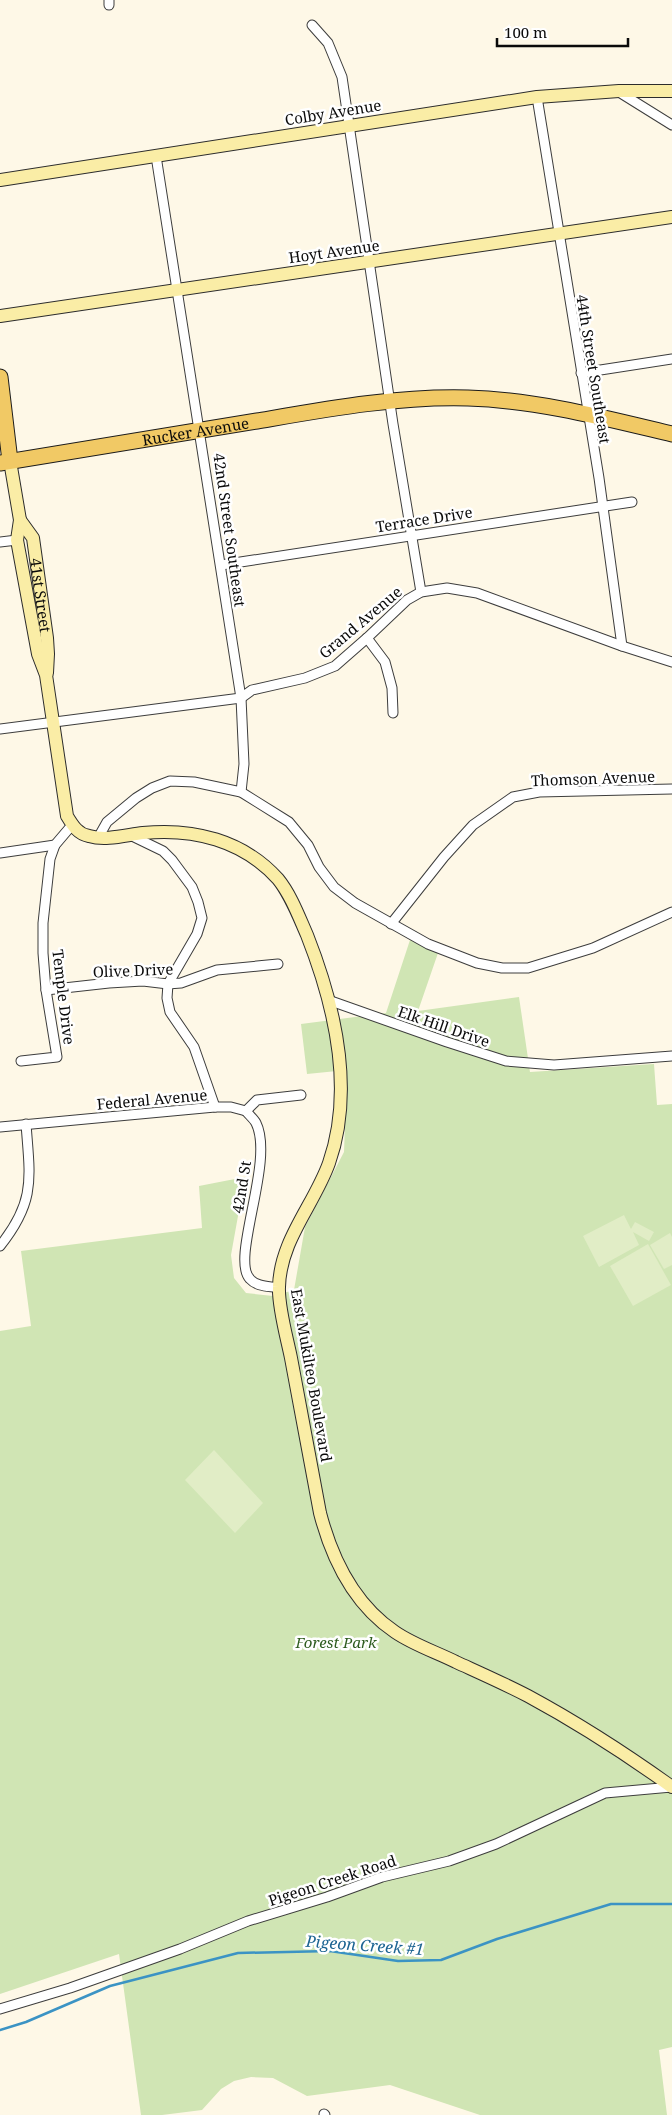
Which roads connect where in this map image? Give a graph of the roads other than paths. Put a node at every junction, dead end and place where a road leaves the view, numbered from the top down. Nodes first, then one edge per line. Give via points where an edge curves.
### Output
1 (312, 25) dead end
2 (618, 91) junction
3 (672, 91) edge
4 (538, 97) junction
5 (672, 125) edge
6 (349, 126) junction
7 (156, 156) junction
8 (0, 180) edge
9 (672, 217) edge
10 (558, 234) junction
11 (370, 263) junction
12 (176, 289) junction
13 (0, 316) edge
14 (672, 359) edge
15 (581, 372) junction
16 (0, 377) edge
17 (390, 401) junction
18 (587, 414) junction
19 (201, 430) junction
20 (672, 434) edge
21 (5, 462) edge
22 (632, 502) dead end
23 (603, 507) junction
24 (20, 520) junction
25 (412, 535) junction
26 (17, 540) junction
27 (0, 542) edge
28 (221, 565) junction
29 (421, 592) junction
30 (34, 596) junction
31 (367, 638) junction
32 (622, 646) junction
33 (672, 662) edge
34 (242, 698) junction
35 (393, 713) dead end
36 (52, 722) junction
37 (0, 729) edge
38 (672, 789) edge
39 (241, 792) junction
40 (72, 824) junction
41 (130, 834) junction
42 (98, 838) junction
43 (55, 846) junction
44 (0, 853) edge
45 (672, 912) edge
46 (390, 924) junction
47 (278, 964) dead end
48 (168, 984) junction
49 (46, 990) junction
50 (328, 1000) junction
51 (672, 1056) edge
52 (20, 1061) dead end
53 (301, 1095) dead end
54 (216, 1107) junction
55 (246, 1111) junction
56 (26, 1124) junction
57 (0, 1127) edge
58 (0, 1246) edge
59 (279, 1288) junction
60 (672, 1787) edge
61 (0, 2009) edge

1 - 6 street via 328,43 342,78
2 - 3 main road, Colby Avenue
2 - 4 main road, Colby Avenue
2 - 5 street
4 - 6 main road, Colby Avenue
4 - 10 street, 44th Street Southeast
6 - 7 main road, Colby Avenue
6 - 11 street
7 - 8 main road, Colby Avenue
7 - 12 street, 42nd Street Southeast
9 - 10 main road, Hoyt Avenue
10 - 11 main road, Hoyt Avenue
10 - 15 street, 44th Street Southeast
11 - 12 main road, Hoyt Avenue
11 - 17 street
12 - 13 main road, Hoyt Avenue
12 - 19 street, 42nd Street Southeast
14 - 15 street
15 - 18 street, 44th Street Southeast
16 - 21 main road, 41st Street
17 - 18 main road, Rucker Avenue via 468,398
17 - 19 main road, Rucker Avenue
17 - 25 street
18 - 20 main road, Rucker Avenue
18 - 23 street, 44th Street Southeast
19 - 21 main road, Rucker Avenue
19 - 28 street, 42nd Street Southeast
21 - 24 main road, 41st Street
22 - 23 street, Terrace Drive
23 - 25 street, Terrace Drive
23 - 32 street, 44th Street Southeast
24 - 26 main road, 41st Street
24 - 30 main road, 41st Street via 32,538
25 - 28 street, Terrace Drive
25 - 29 street
26 - 27 street
26 - 30 main road, 41st Street
28 - 34 street, 42nd Street Southeast
29 - 31 street, Grand Avenue via 407,600
29 - 32 street, Grand Avenue via 447,588 477,593
30 - 36 main road, 41st Street via 38,654 46,675
31 - 34 street, Grand Avenue via 334,666 305,678 252,690
31 - 35 street via 384,662 392,688
32 - 33 street, Grand Avenue
34 - 36 street, Grand Avenue
34 - 39 street, 42nd Street Southeast via 244,764
36 - 37 street, Grand Avenue
36 - 40 main road, 41st Street via 67,816
38 - 46 street, Thomson Avenue via 539,792 514,797 473,825
39 - 42 street via 194,782 170,781 136,798 107,822
39 - 46 street via 289,822 308,845 334,887
40 - 42 main road via 79,832
40 - 43 street
41 - 42 main road, East Mukilteo Boulevard
41 - 48 street via 163,851 192,888 198,902 202,918 197,934
41 - 50 main road, East Mukilteo Boulevard via 175,832 213,837 259,863 278,880 298,914
43 - 44 street
43 - 49 street, Temple Drive via 50,859 43,924
45 - 46 street via 593,948 528,968 477,964
47 - 48 street, Olive Drive via 218,970 181,983
48 - 49 street, Olive Drive via 144,981
48 - 54 street via 170,1012 194,1047
49 - 52 street, Temple Drive via 57,1056
50 - 51 street, Elk Hill Drive via 506,1061 554,1065
50 - 59 main road, East Mukilteo Boulevard via 339,1056 339,1128 328,1165 289,1240
53 - 55 street via 257,1100
54 - 55 street, Federal Avenue
54 - 56 street, Federal Avenue
55 - 59 street, 42nd St via 256,1123 260,1159 244,1270 257,1285
56 - 57 street, Federal Avenue
56 - 58 street via 30,1170 28,1198 16,1226
59 - 60 main road, East Mukilteo Boulevard via 320,1513 328,1541 351,1587 371,1612 413,1643 528,1696 591,1732
60 - 61 street, Pigeon Creek Road via 605,1793 496,1844 449,1862 382,1877 248,1921 79,1985

